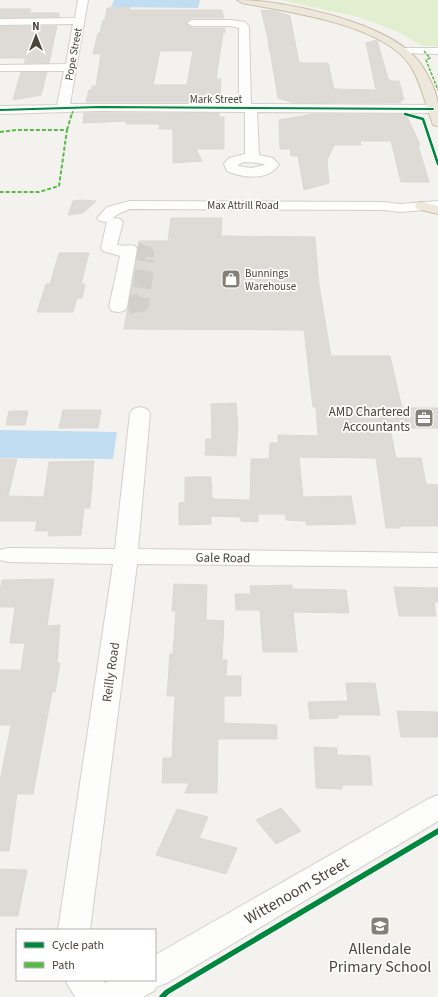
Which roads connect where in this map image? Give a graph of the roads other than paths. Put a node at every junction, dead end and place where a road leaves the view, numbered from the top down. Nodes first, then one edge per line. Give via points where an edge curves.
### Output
1 (83, 0) edge
2 (242, 0) edge
3 (79, 21) junction
4 (0, 22) edge
5 (192, 23) dead end
6 (404, 51) junction
7 (438, 51) edge
8 (70, 67) junction
9 (0, 68) edge
10 (63, 108) junction
11 (248, 108) junction
12 (433, 109) junction
13 (0, 110) edge
14 (438, 122) edge
15 (252, 158) dead end
16 (438, 199) edge
17 (438, 205) edge
18 (384, 206) junction
19 (422, 206) junction
20 (438, 210) edge
21 (118, 307) dead end
22 (140, 413) dead end
23 (8, 555) dead end
24 (126, 556) junction
25 (438, 560) edge
26 (438, 807) edge
27 (74, 929) edge
28 (156, 971) edge
29 (83, 981) edge
30 (140, 981) edge
31 (96, 997) edge
32 (112, 997) edge

1 - 3 street, Pope Street
2 - 6 highway via 347,24 377,35
3 - 4 street
3 - 8 street, Pope Street
5 - 11 street via 230,23 241,24 244,27
6 - 7 street
6 - 12 highway via 420,72
8 - 9 street
8 - 10 street, Pope Street
10 - 11 street, Mark Street
10 - 13 street, Mark Street
11 - 12 street, Mark Street
11 - 15 street
12 - 14 highway
16 - 18 street, Max Attrill Road
17 - 19 street, Max Attrill Road
18 - 19 street, Max Attrill Road
18 - 21 street, Max Attrill Road via 130,205 115,209 108,212 109,248 128,251
19 - 20 highway
22 - 24 street, Reilly Road
23 - 24 street, Gale Road
24 - 25 street, Gale Road
24 - 27 street, Reilly Road
26 - 28 street, Wittenoom Street
29 - 31 street
30 - 32 street

